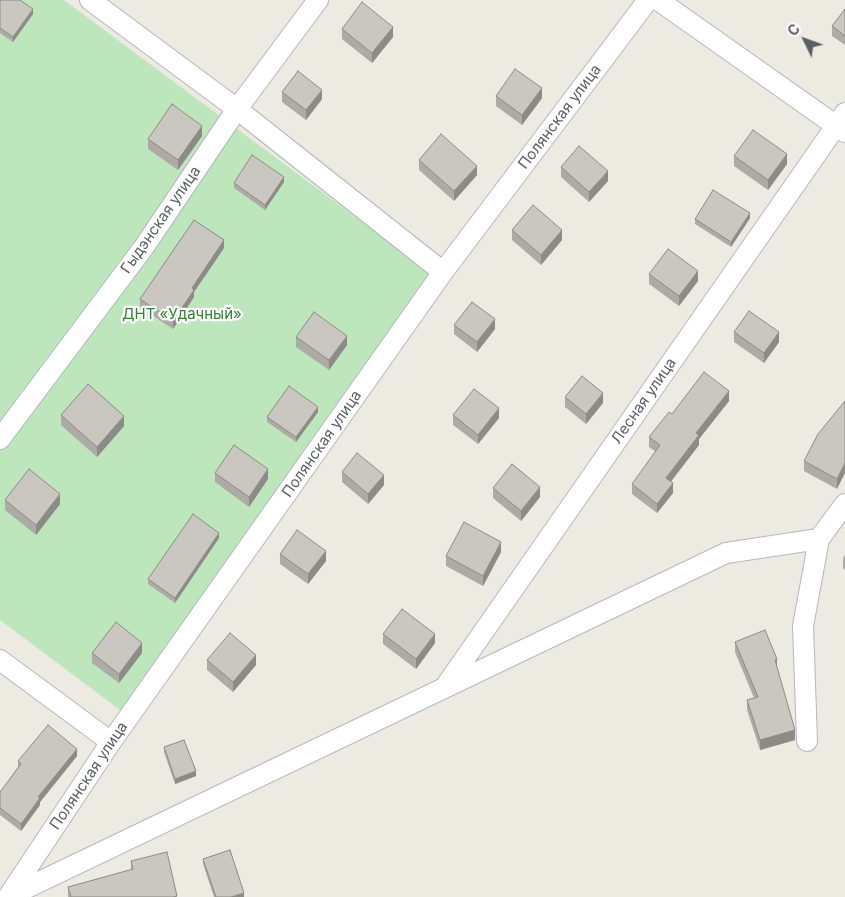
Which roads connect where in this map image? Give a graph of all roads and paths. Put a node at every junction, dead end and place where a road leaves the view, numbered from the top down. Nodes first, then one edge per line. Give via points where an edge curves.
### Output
1 (90, 0) edge
2 (318, 0) edge
3 (648, 0) edge
4 (658, 0) edge
5 (237, 109) junction
6 (842, 123) edge
7 (443, 272) junction
8 (0, 439) edge
9 (845, 504) edge
10 (819, 538) junction
11 (0, 660) edge
12 (444, 689) junction
13 (807, 741) dead end
14 (111, 742) junction
15 (8, 897) edge

1 - 5 street
2 - 5 street, Гыдэнская улица
3 - 7 street, Полянская улица
4 - 6 street
5 - 7 street
5 - 8 street, Гыдэнская улица via 144,247
6 - 12 street, Лесная улица
7 - 14 street, Полянская улица
9 - 10 street
10 - 12 street via 726,553
10 - 13 street via 803,626
11 - 14 street
12 - 15 street
14 - 15 street, Полянская улица

